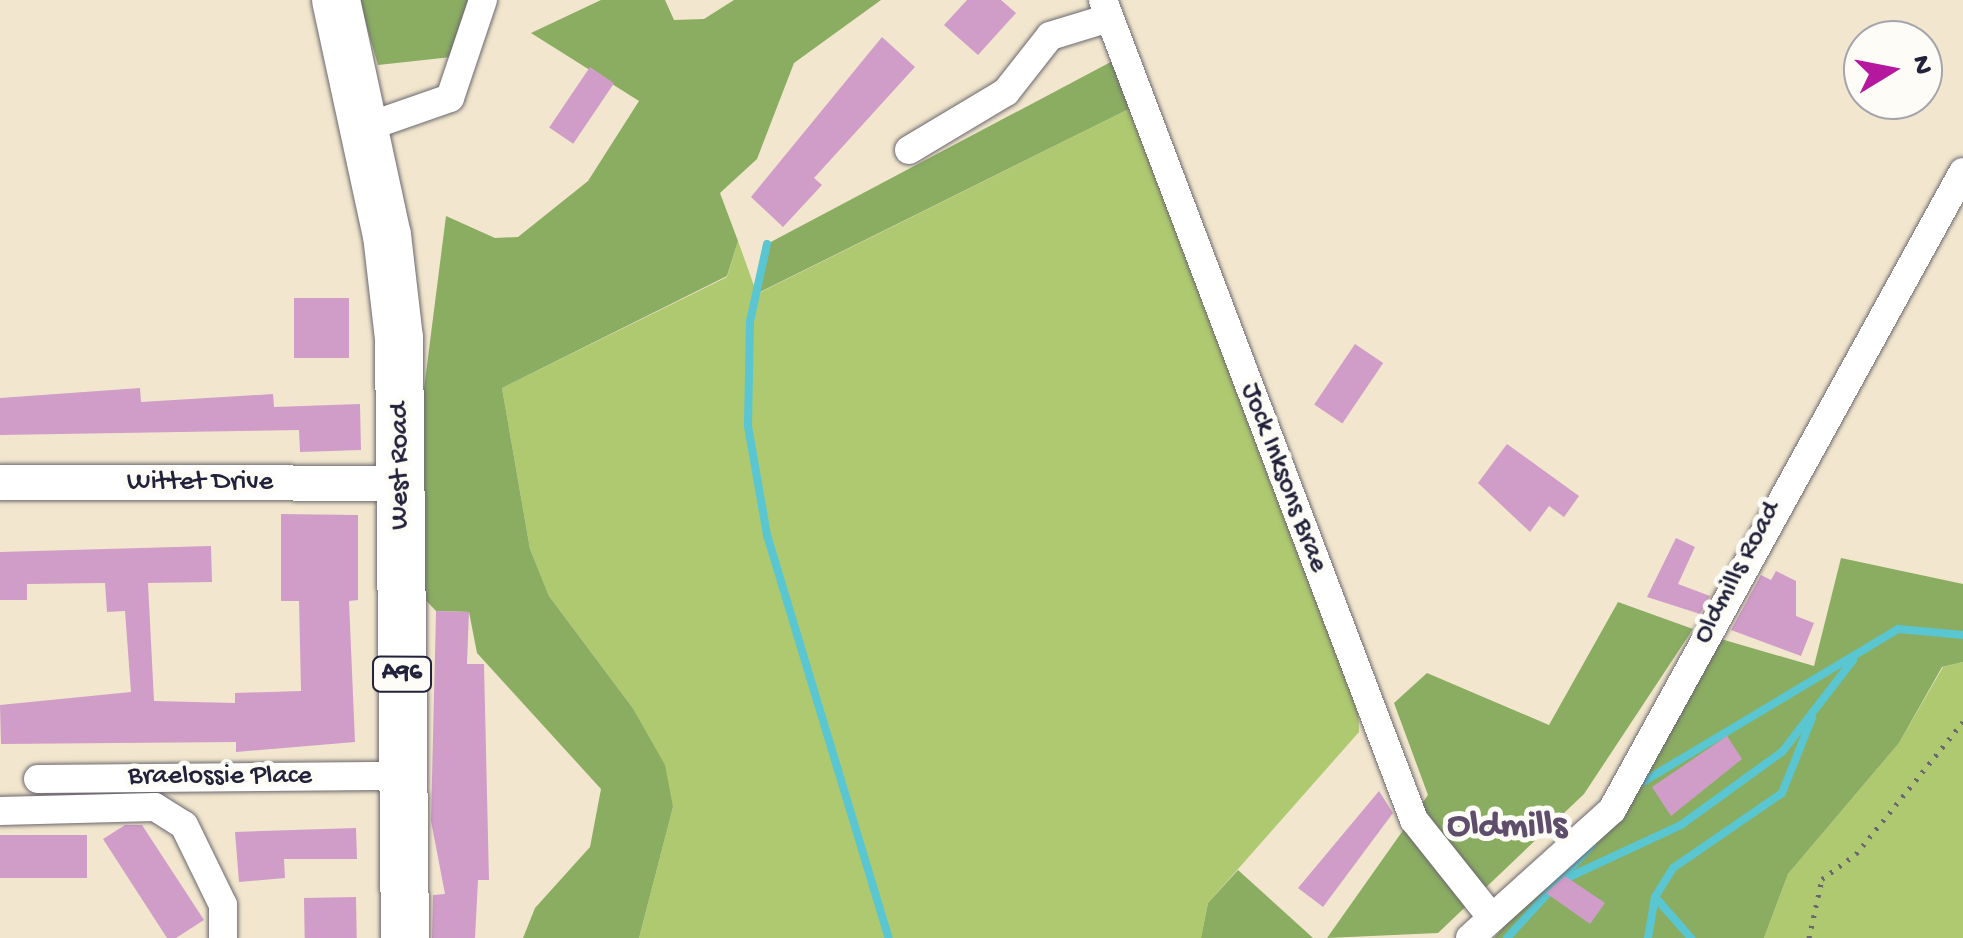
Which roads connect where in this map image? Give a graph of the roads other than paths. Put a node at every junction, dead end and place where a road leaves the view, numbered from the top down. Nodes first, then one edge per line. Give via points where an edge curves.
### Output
1 (336, 0) edge
2 (483, 0) edge
3 (1106, 9) edge
4 (367, 127) junction
5 (909, 150) dead end
6 (1963, 172) edge
7 (0, 482) edge
8 (400, 483) junction
9 (402, 776) junction
10 (38, 778) dead end
11 (0, 810) edge
12 (1492, 918) junction
13 (224, 938) edge
14 (404, 938) edge
15 (1470, 938) edge

1 - 4 highway, West Road / A96
2 - 4 street via 450,98
3 - 5 street, Jock Inksons Brae via 1050,36 1006,92
3 - 12 street, Jock Inksons Brae via 1414,820
4 - 8 highway, West Road / A96 via 397,319
6 - 12 street, Oldmills Road via 1612,810
7 - 8 street, Wittet Drive
8 - 9 highway, West Road / A96
9 - 10 street, Braelossie Place
9 - 14 highway, West Road / A96
11 - 13 street via 155,807 184,825 223,905
12 - 15 street, Oldmills Road

